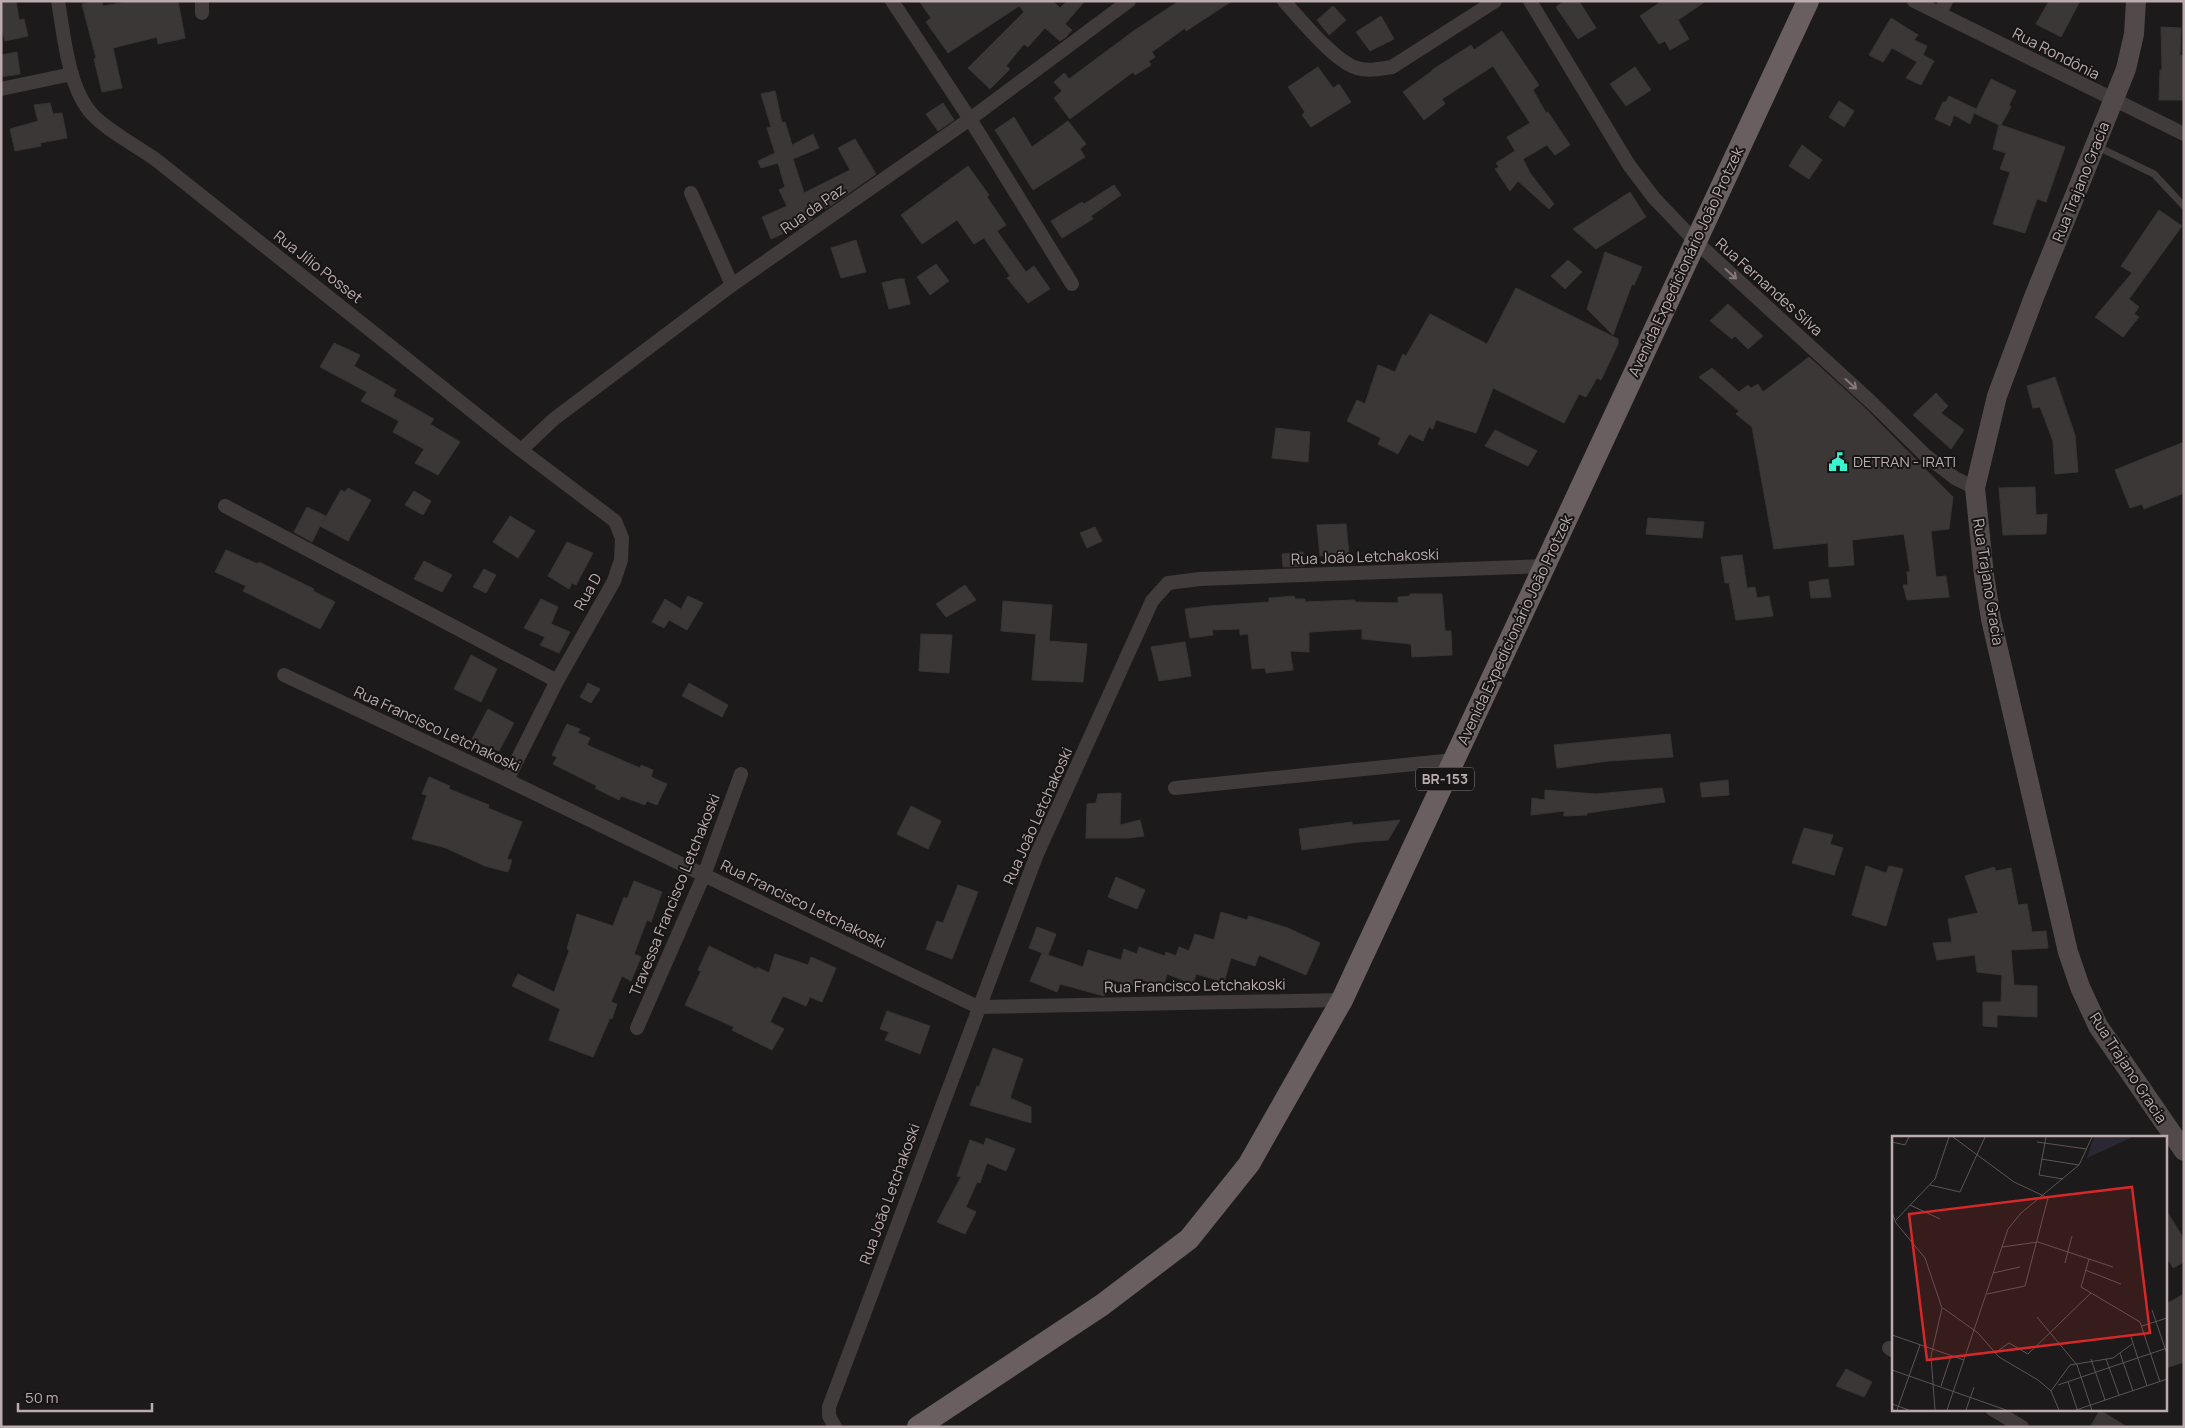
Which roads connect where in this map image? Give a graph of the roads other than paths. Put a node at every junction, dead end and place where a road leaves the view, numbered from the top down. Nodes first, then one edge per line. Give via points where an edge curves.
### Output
1 (58, 1) edge
2 (892, 1) edge
3 (1129, 1) edge
4 (1284, 1) edge
5 (1495, 1) edge
6 (1530, 1) edge
7 (1808, 1) edge
8 (1914, 1) edge
9 (2136, 1) edge
10 (1943, 7) edge
11 (72, 74) junction
12 (1, 89) edge
13 (2114, 102) junction
14 (970, 119) junction
15 (2184, 134) edge
16 (2096, 146) junction
17 (691, 193) dead end
18 (2184, 206) edge
19 (1695, 242) junction
20 (1072, 284) dead end
21 (732, 285) junction
22 (521, 450) junction
23 (1975, 488) junction
24 (225, 506) dead end
25 (1545, 566) junction
26 (284, 675) dead end
27 (557, 681) junction
28 (1454, 760) junction
29 (741, 774) dead end
30 (507, 780) junction
31 (1175, 788) dead end
32 (704, 875) junction
33 (1342, 1000) junction
34 (978, 1007) junction
35 (638, 1028) dead end
36 (2184, 1151) edge
37 (1994, 1410) edge
38 (834, 1426) edge
39 (918, 1427) edge
40 (2022, 1427) edge

1 - 11 street
2 - 14 street
3 - 14 street, Rua da Paz
4 - 5 street via 1338,57 1354,67 1374,71 1392,67
6 - 19 street, Rua Fernandes Silva via 1629,165
7 - 19 highway, Avenida Expedicionário João Protzek / BR-153
8 - 10 street, Rua Rondônia
9 - 13 main road, Rua Trajano Gracia via 2134,34
10 - 13 street, Rua Rondônia
11 - 12 street
11 - 22 street, Rua Jílio Posset via 78,93 92,114 155,159
13 - 15 street, Rua Rondônia
13 - 16 main road, Rua Trajano Gracia
14 - 20 street
14 - 21 street, Rua da Paz
16 - 18 lane via 2154,174
16 - 23 main road, Rua Trajano Gracia via 1997,396
17 - 21 street
19 -> 23 street, Rua Fernandes Silva via 1925,455 1954,478
19 - 25 highway, Avenida Expedicionário João Protzek / BR-153
21 - 22 street, Rua da Paz via 554,419
22 - 27 street, Rua D via 615,522 622,538 622,560 614,581
23 - 36 main road, Rua Trajano Gracia via 1991,619 2068,952 2098,1026
24 - 27 street
25 - 28 highway, Avenida Expedicionário João Protzek / BR-153
25 - 34 street, Rua João Letchakoski via 1200,579 1168,583 1152,601 1036,854
26 - 30 street, Rua Francisco Letchakoski
27 - 30 street, Rua D
28 - 31 street
28 - 33 highway, Avenida Expedicionário João Protzek / BR-153
29 - 32 street, Travessa Francisco Letchakoski
30 - 32 street, Rua Francisco Letchakoski
32 - 34 street, Rua Francisco Letchakoski
32 - 35 street, Travessa Francisco Letchakoski
33 - 34 street, Rua Francisco Letchakoski
33 - 39 highway, Avenida Expedicionário João Protzek / BR-153 via 1249,1164 1189,1238 1102,1305
34 - 38 street, Rua João Letchakoski via 829,1407
37 - 40 street

